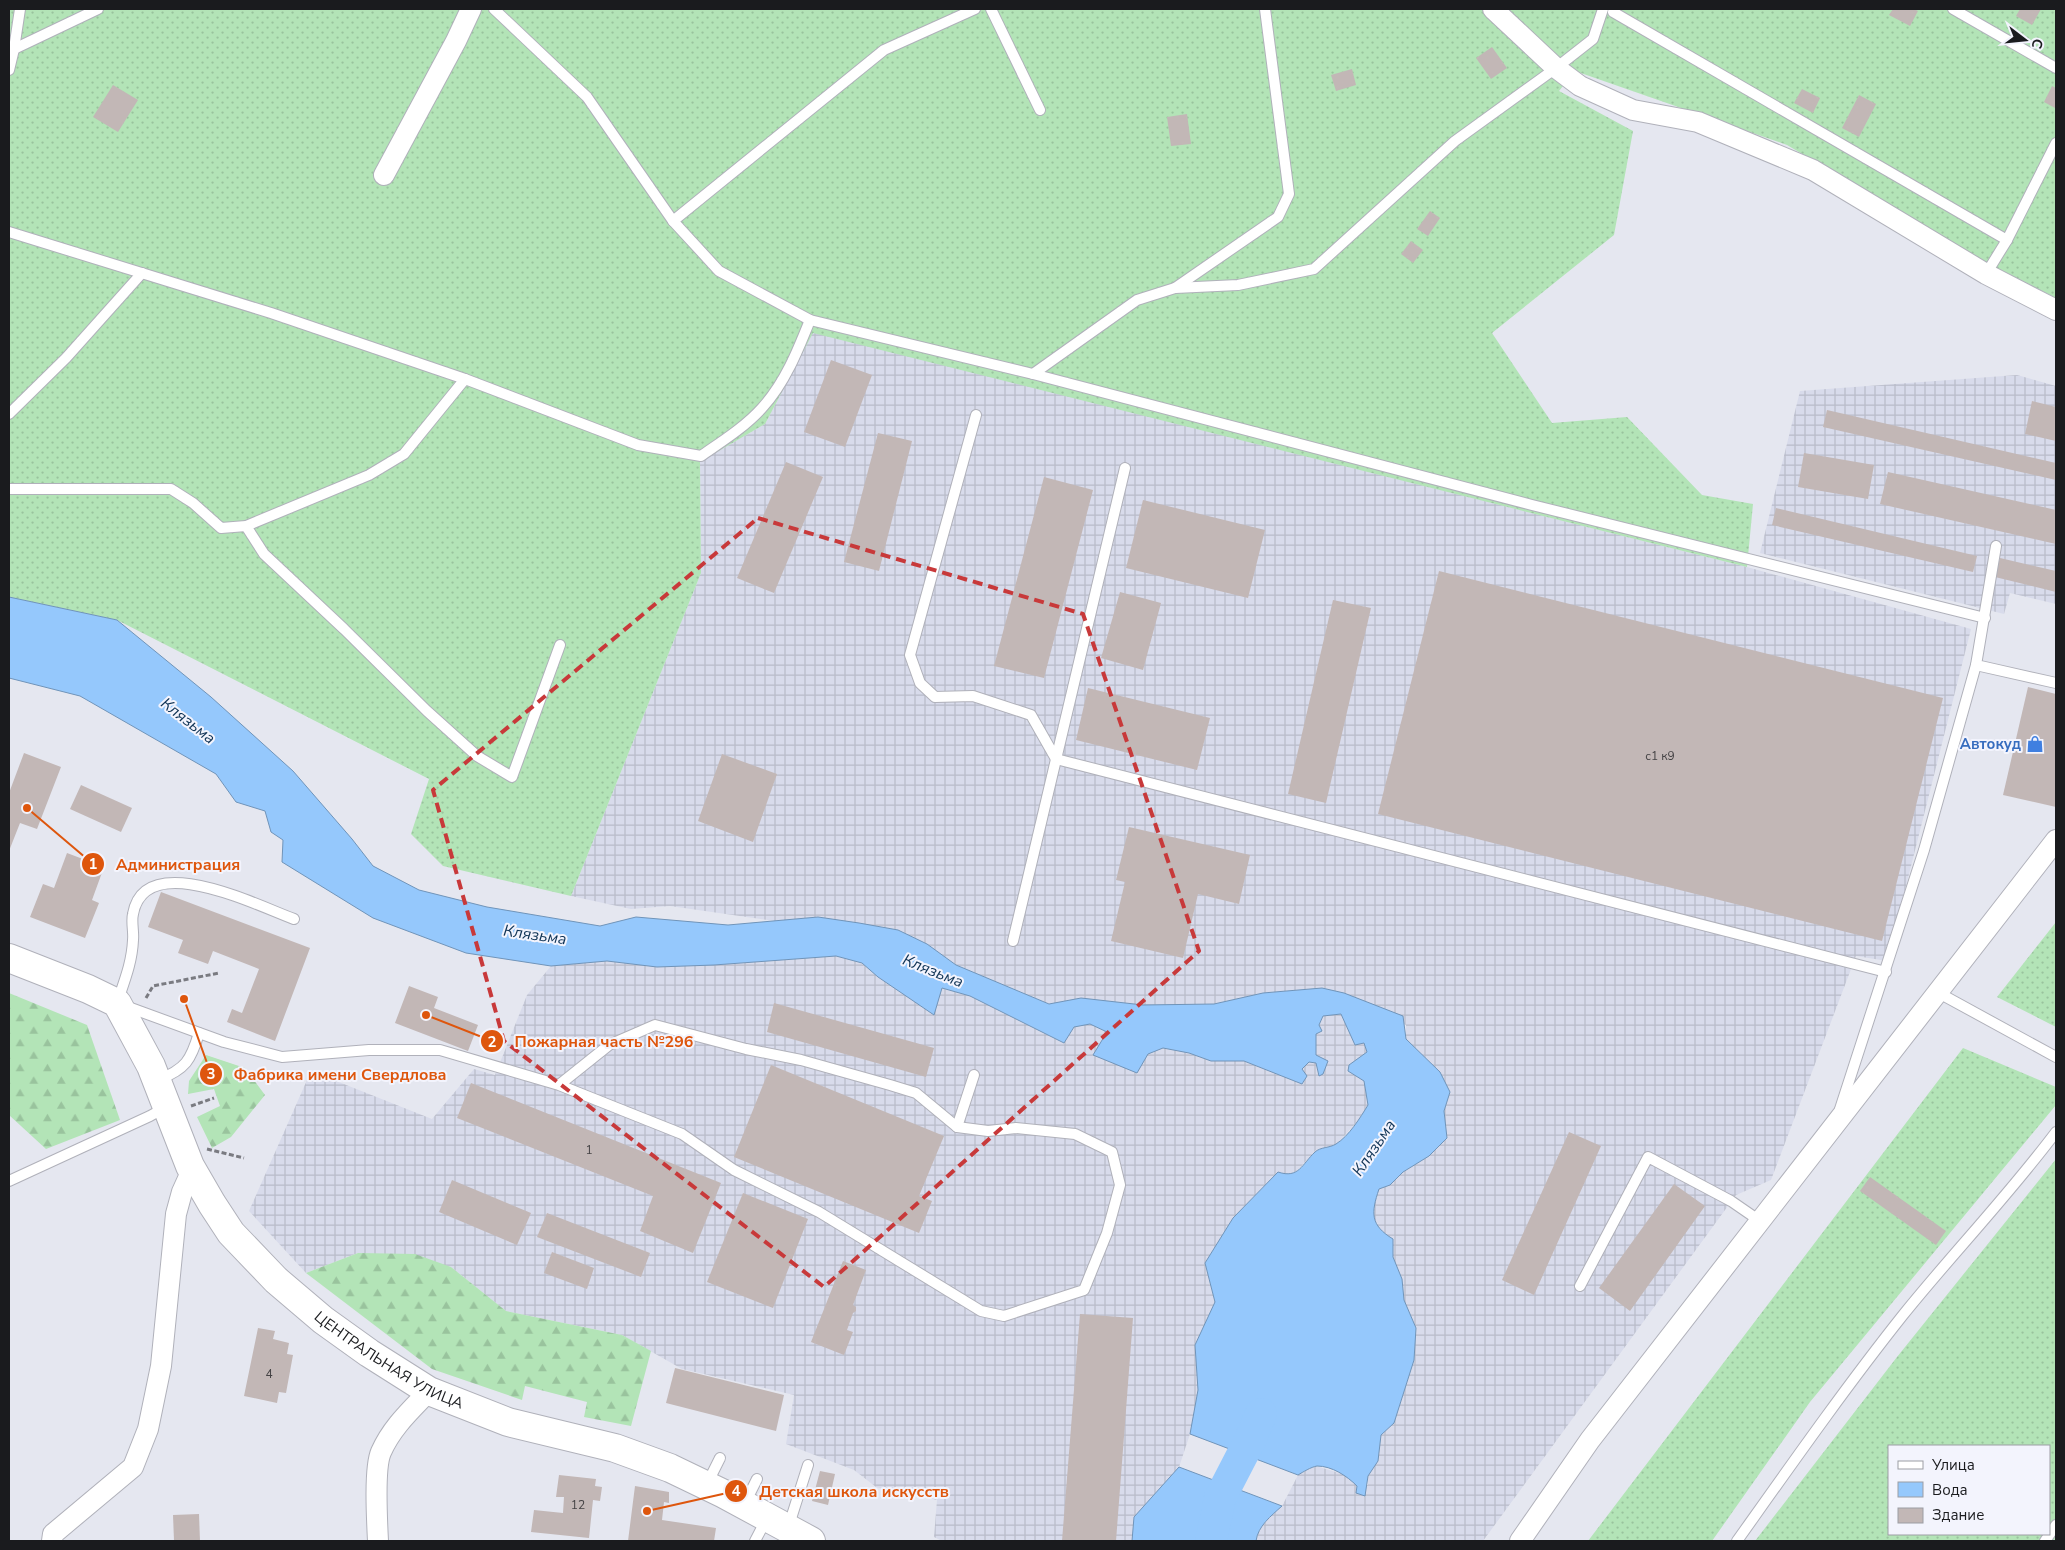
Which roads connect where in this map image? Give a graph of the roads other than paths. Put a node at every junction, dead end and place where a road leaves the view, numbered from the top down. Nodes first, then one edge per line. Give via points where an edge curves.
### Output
1 (20, 9) edge
2 (98, 9) edge
3 (471, 9) edge
4 (494, 9) edge
5 (975, 9) edge
6 (991, 9) edge
7 (1265, 9) edge
8 (1493, 9) edge
9 (1602, 9) edge
10 (1615, 9) edge
11 (1953, 9) edge
12 (14, 49) junction
13 (1556, 68) junction
14 (2056, 68) edge
15 (9, 70) edge
16 (1040, 110) dead end
17 (2056, 143) edge
18 (384, 175) dead end
19 (673, 221) junction
20 (9, 232) edge
21 (2007, 240) junction
22 (142, 273) junction
23 (1986, 274) junction
24 (1175, 288) junction
25 (2056, 310) edge
26 (810, 320) junction
27 (1033, 374) junction
28 (466, 378) junction
29 (9, 414) edge
30 (976, 416) dead end
31 (1124, 468) dead end
32 (9, 489) edge
33 (246, 526) junction
34 (1996, 546) dead end
35 (1985, 618) junction
36 (560, 645) dead end
37 (1976, 665) junction
38 (2056, 683) edge
39 (1056, 759) junction
40 (2056, 840) edge
41 (294, 919) dead end
42 (1013, 941) dead end
43 (9, 958) edge
44 (1886, 972) junction
45 (1938, 992) junction
46 (117, 1003) junction
47 (198, 1033) junction
48 (2056, 1058) edge
49 (974, 1075) dead end
50 (157, 1081) junction
51 (559, 1085) junction
52 (177, 1107) junction
53 (1835, 1125) junction
54 (957, 1127) junction
55 (2056, 1132) edge
56 (196, 1159) junction
57 (9, 1181) edge
58 (1760, 1221) junction
59 (1580, 1286) dead end
60 (429, 1391) junction
61 (720, 1458) dead end
62 (808, 1465) dead end
63 (757, 1479) dead end
64 (706, 1486) junction
65 (763, 1523) edge
66 (50, 1539) edge
67 (378, 1541) edge
68 (811, 1541) edge
69 (1520, 1541) edge
70 (1738, 1541) edge

1 - 12 lane
2 - 12 lane
3 - 18 street
4 - 19 lane via 587,97
5 - 19 lane via 884,50
6 - 16 lane
7 - 24 lane via 1289,194 1278,217
8 - 13 street
9 - 13 lane via 1593,39
10 - 21 lane via 1613,12
11 - 14 lane
12 - 15 lane
13 - 23 street via 1580,86 1633,110 1698,122 1813,170
13 - 24 lane via 1454,141 1314,269 1238,284
17 - 21 lane
19 - 26 lane via 719,271
20 - 22 lane
21 - 23 lane
22 - 28 lane
22 - 29 lane via 66,358
23 - 25 street
24 - 27 lane via 1137,300
26 - 27 lane
26 - 28 lane via 789,370 762,408 736,432 701,456 638,445
27 - 35 lane via 1541,507
28 - 33 lane via 404,454 369,475
30 - 39 lane via 910,656 920,683 935,696 973,696 1031,715
31 - 39 lane
32 - 33 lane via 171,489 221,528
33 - 36 lane via 264,554 427,712 477,756 512,777
34 - 35 lane
35 - 37 lane
37 - 38 lane
37 - 44 lane
39 - 42 lane
39 - 44 lane
40 - 45 street
41 - 46 lane via 200,884 176,881 156,885 140,896 133,914 129,970
43 - 46 street
44 - 53 lane
45 - 48 lane
45 - 53 street
46 - 47 lane
46 - 50 street, ЦЕНТРАЛЬНАЯ УЛИЦА
47 - 50 lane via 188,1061 174,1074
47 - 51 lane via 282,1057 369,1050 440,1050
49 - 54 lane
50 - 52 street, ЦЕНТРАЛЬНАЯ УЛИЦА
51 - 54 lane via 609,1045 655,1025 890,1084 916,1093
51 - 54 lane via 682,1134 734,1170 819,1212 981,1311 1004,1316 1084,1290 1107,1233 1120,1185 1112,1152 1075,1134
52 - 56 street, ЦЕНТРАЛЬНАЯ УЛИЦА
52 - 57 lane via 150,1116
53 - 58 street
55 - 70 lane via 2023,1177 1904,1315
56 - 60 street, ЦЕНТРАЛЬНАЯ УЛИЦА via 231,1233 276,1280 323,1320
56 - 66 street via 176,1214 161,1366 148,1429 133,1467
58 - 59 lane via 1731,1201 1648,1157
58 - 69 street via 1590,1440
60 - 64 street, ЦЕНТРАЛЬНАЯ УЛИЦА via 508,1422 615,1448 670,1468
60 - 67 street via 402,1417 380,1453
61 - 64 lane
62 - 65 lane
63 - 65 lane
64 - 65 street, ЦЕНТРАЛЬНАЯ УЛИЦА
65 - 68 street, ЦЕНТРАЛЬНАЯ УЛИЦА

